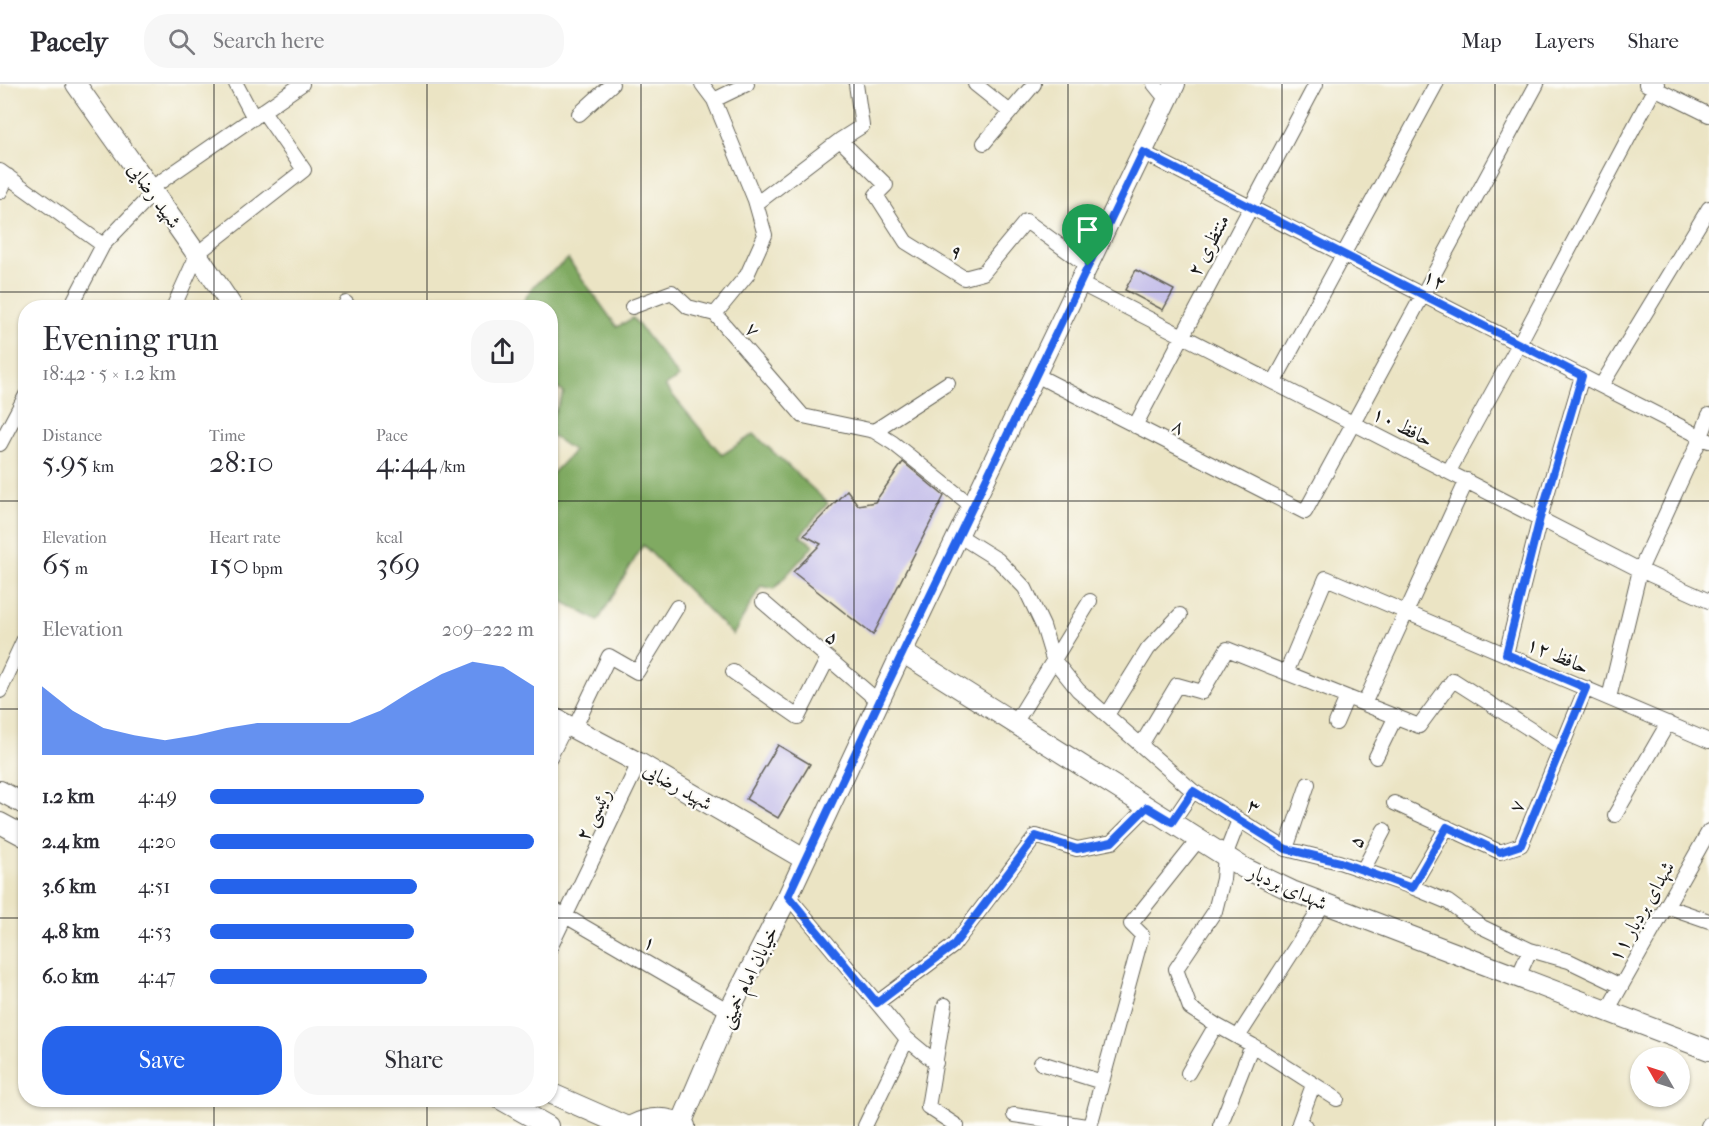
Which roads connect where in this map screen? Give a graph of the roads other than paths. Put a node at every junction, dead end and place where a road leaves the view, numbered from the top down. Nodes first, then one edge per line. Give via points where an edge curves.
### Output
1 (236, 84) edge
2 (302, 84) edge
3 (612, 84) edge
4 (702, 84) edge
5 (747, 84) edge
6 (856, 84) edge
7 (975, 84) edge
8 (1034, 84) edge
9 (1154, 84) edge
10 (1316, 84) edge
11 (1436, 84) edge
12 (1537, 84) edge
13 (82, 86) edge
14 (1653, 86) edge
15 (1171, 92) edge
16 (714, 100) junction
17 (1010, 112) junction
18 (259, 114) junction
19 (579, 114) dead end
20 (1709, 115) edge
21 (840, 140) junction
22 (984, 143) dead end
23 (1143, 152) junction
24 (4, 173) edge
25 (152, 191) junction
26 (0, 192) edge
27 (756, 204) junction
28 (1250, 207) junction
29 (1709, 208) edge
30 (103, 245) junction
31 (198, 253) junction
32 (1343, 254) junction
33 (1084, 274) junction
34 (1423, 294) junction
35 (74, 300) edge
36 (177, 300) edge
37 (228, 300) edge
38 (632, 307) dead end
39 (715, 314) junction
40 (1182, 335) junction
41 (1520, 344) junction
42 (1036, 375) junction
43 (1582, 376) junction
44 (1274, 382) junction
45 (948, 383) dead end
46 (1601, 386) junction
47 (18, 409) edge
48 (1709, 415) edge
49 (1354, 423) junction
50 (1135, 426) junction
51 (874, 431) junction
52 (1705, 439) edge
53 (0, 444) edge
54 (1449, 471) junction
55 (1467, 480) junction
56 (972, 506) junction
57 (1540, 518) junction
58 (958, 536) junction
59 (1640, 570) junction
60 (1090, 601) dead end
61 (1709, 601) edge
62 (763, 602) dead end
63 (677, 607) dead end
64 (1406, 611) junction
65 (1180, 615) dead end
66 (902, 652) junction
67 (18, 653) edge
68 (1506, 654) junction
69 (828, 658) junction
70 (1053, 659) junction
71 (733, 672) dead end
72 (1286, 673) junction
73 (1586, 688) junction
74 (0, 692) edge
75 (1347, 697) junction
76 (1609, 698) junction
77 (879, 702) junction
78 (1364, 704) junction
79 (1107, 715) junction
80 (1396, 716) junction
81 (1015, 723) junction
82 (1336, 723) dead end
83 (1668, 723) junction
84 (564, 724) edge
85 (558, 738) edge
86 (1709, 741) edge
87 (1141, 744) junction
88 (1561, 749) junction
89 (1376, 757) dead end
90 (639, 763) junction
91 (1308, 784) dead end
92 (0, 791) edge
93 (1193, 791) junction
94 (18, 801) edge
95 (1394, 803) dead end
96 (1147, 807) junction
97 (1615, 815) dead end
98 (1239, 820) junction
99 (1172, 822) junction
100 (1447, 827) junction
101 (1384, 830) dead end
102 (1709, 831) edge
103 (1199, 839) junction
104 (1286, 849) junction
105 (1224, 856) junction
106 (804, 859) junction
107 (1363, 870) junction
108 (1412, 888) junction
109 (788, 896) junction
110 (1324, 903) junction
111 (1666, 906) junction
112 (558, 912) edge
113 (566, 916) junction
114 (1709, 921) edge
115 (558, 932) edge
116 (1530, 950) junction
117 (1518, 977) junction
118 (1621, 986) junction
119 (877, 1003) junction
120 (945, 1005) dead end
121 (729, 1011) junction
122 (1607, 1011) junction
123 (1216, 1025) junction
124 (1238, 1038) junction
125 (908, 1039) junction
126 (1252, 1045) junction
127 (1709, 1050) edge
128 (936, 1063) junction
129 (1041, 1063) dead end
130 (1188, 1073) dead end
131 (1102, 1082) junction
132 (1313, 1085) junction
133 (558, 1096) edge
134 (1337, 1100) dead end
135 (514, 1107) edge
136 (1014, 1115) dead end
137 (683, 1125) edge
138 (548, 1126) edge
139 (626, 1126) edge
140 (631, 1126) edge
141 (865, 1126) edge
142 (957, 1126) edge
143 (1088, 1126) edge
144 (1220, 1126) edge
145 (1305, 1126) edge

1 - 18 street
2 - 18 street
3 - 19 street
4 - 16 street
5 - 16 street
6 - 21 street via 862,126
7 - 17 street
8 - 17 street
9 - 15 street
10 - 28 street, منتظری ۲
11 - 32 street
12 - 34 street
13 - 25 street, شهید رضایی
14 - 20 street
14 - 41 street
15 - 23 street, خیابان امام خمینی
16 - 27 street
17 - 22 street
18 - 25 street
18 - 31 street via 304,170
21 - 27 street
21 - 33 street, ۹ via 886,185 876,195 906,242 964,278 983,273 1026,221
23 - 28 street, ۱۲
23 - 33 street, خیابان امام خمینی
24 - 26 street
24 - 30 street
25 - 30 street
25 - 31 street, شهید رضایی
27 - 39 street via 765,235 747,275
28 - 32 street, ۱۲
28 - 40 street, منتظری ۲
29 - 46 street
30 - 35 street
31 - 36 street
31 - 37 street, شهید رضایی
32 - 34 street, ۱۲
32 - 44 street
33 - 40 street, حافظ ۱۰
33 - 42 street, خیابان امام خمینی
34 - 41 street, ۱۲
34 - 49 street
38 - 39 street via 672,291 688,307
39 - 51 street, ۷ via 803,416
40 - 44 street, حافظ ۱۰
40 - 50 street, منتظری ۲
41 - 43 street, ۱۲
41 - 54 street
42 - 50 street, ۸
42 - 56 street, خیابان امام خمینی
43 - 46 street, ۱۲
43 - 57 street
44 - 49 street, حافظ ۱۰
45 - 51 street
46 - 52 street, ۱۲
47 - 53 street
48 - 52 street
49 - 50 street, ۸ via 1305,512
49 - 54 street, حافظ ۱۰
51 - 56 street, ۷
52 - 59 street
54 - 55 street, حافظ ۱۰
55 - 57 street, حافظ ۱۰
55 - 64 street
56 - 58 street, خیابان امام خمینی
57 - 59 street, حافظ ۱۰
57 - 68 street
58 - 66 street, خیابان امام خمینی
58 - 70 street, ۳ via 998,560 1024,588 1043,626
59 - 61 street, حافظ ۱۰
59 - 76 street
60 - 70 street
62 - 69 street, ۵
63 - 84 street via 637,672 609,656
64 - 68 street, حافظ ۱۲
64 - 72 street, حافظ ۱۲ via 1326,578
64 - 78 street
65 - 79 street via 1148,649
66 - 77 street, خیابان امام خمینی
66 - 81 street, شهدای بردبار
67 - 74 street
68 - 73 street, حافظ ۱۲
69 - 71 street via 798,717
69 - 77 street, ۵
70 - 79 street, ۳ via 1078,690
70 - 81 street
72 - 75 street
72 - 87 street via 1227,649 1202,692 1177,685
73 - 76 street, حافظ ۱۲
73 - 88 street, ۷
75 - 78 street
75 - 82 street
76 - 83 street, حافظ ۱۲
77 - 106 street, خیابان امام خمینی
78 - 80 street
79 - 87 street, ۳
80 - 88 street via 1419,726 1453,680
80 - 89 street
81 - 96 street, شهدای بردبار
83 - 86 street, حافظ ۱۲
83 - 97 street
84 - 85 street
84 - 90 street, شهید رضایی
87 - 93 street, ۳
88 - 100 street, ۷ via 1521,845 1500,852
90 - 106 street, شهید رضایی
90 - 113 street, رئیسی ۲
91 - 104 street
92 - 94 street
93 - 98 street, ۳
93 - 99 street
95 - 100 street, ۷
96 - 99 street, شهدای بردبار
96 - 119 street via 1112,842 1077,849 1036,836 953,946
98 - 104 street, ۳
98 - 105 street
99 - 103 street, شهدای بردبار
100 - 108 street
101 - 107 street, ۵
102 - 111 street, شهدای بردبار ۱۱
103 - 105 street, شهدای بردبار
103 - 131 street via 1131,924 1142,935
104 - 107 street, ۳
105 - 110 street, شهدای بردبار
105 - 123 street via 1224,879 1215,911 1176,969 1190,1008
106 - 109 street, خیابان امام خمینی
107 - 108 street, ۳
108 - 116 street, ۳ via 1448,902 1482,927
109 - 119 street
109 - 121 street, خیابان امام خمینی
110 - 117 street, شهدای بردبار
110 - 124 street
111 - 114 street
111 - 118 street, شهدای بردبار ۱۱
112 - 113 street, ۱
113 - 115 street, رئیسی ۲
113 - 121 street, ۱
116 - 117 street
116 - 118 street, ۳ via 1569,961
117 - 122 street, شهدای بردبار
118 - 122 street, شهدای بردبار ۱۱
119 - 125 street
120 - 128 street
121 - 137 street, خیابان امام خمینی
122 - 127 street, شهدای بردبار
123 - 124 street
123 - 130 street
124 - 126 street
125 - 128 street
125 - 141 street
126 - 132 street
126 - 144 street
128 - 142 street via 928,1107
129 - 131 street
131 - 143 street
132 - 134 street
132 - 145 street via 1299,1123
133 - 139 street
135 - 138 street
136 - 143 street
137 - 140 street via 654,1118

